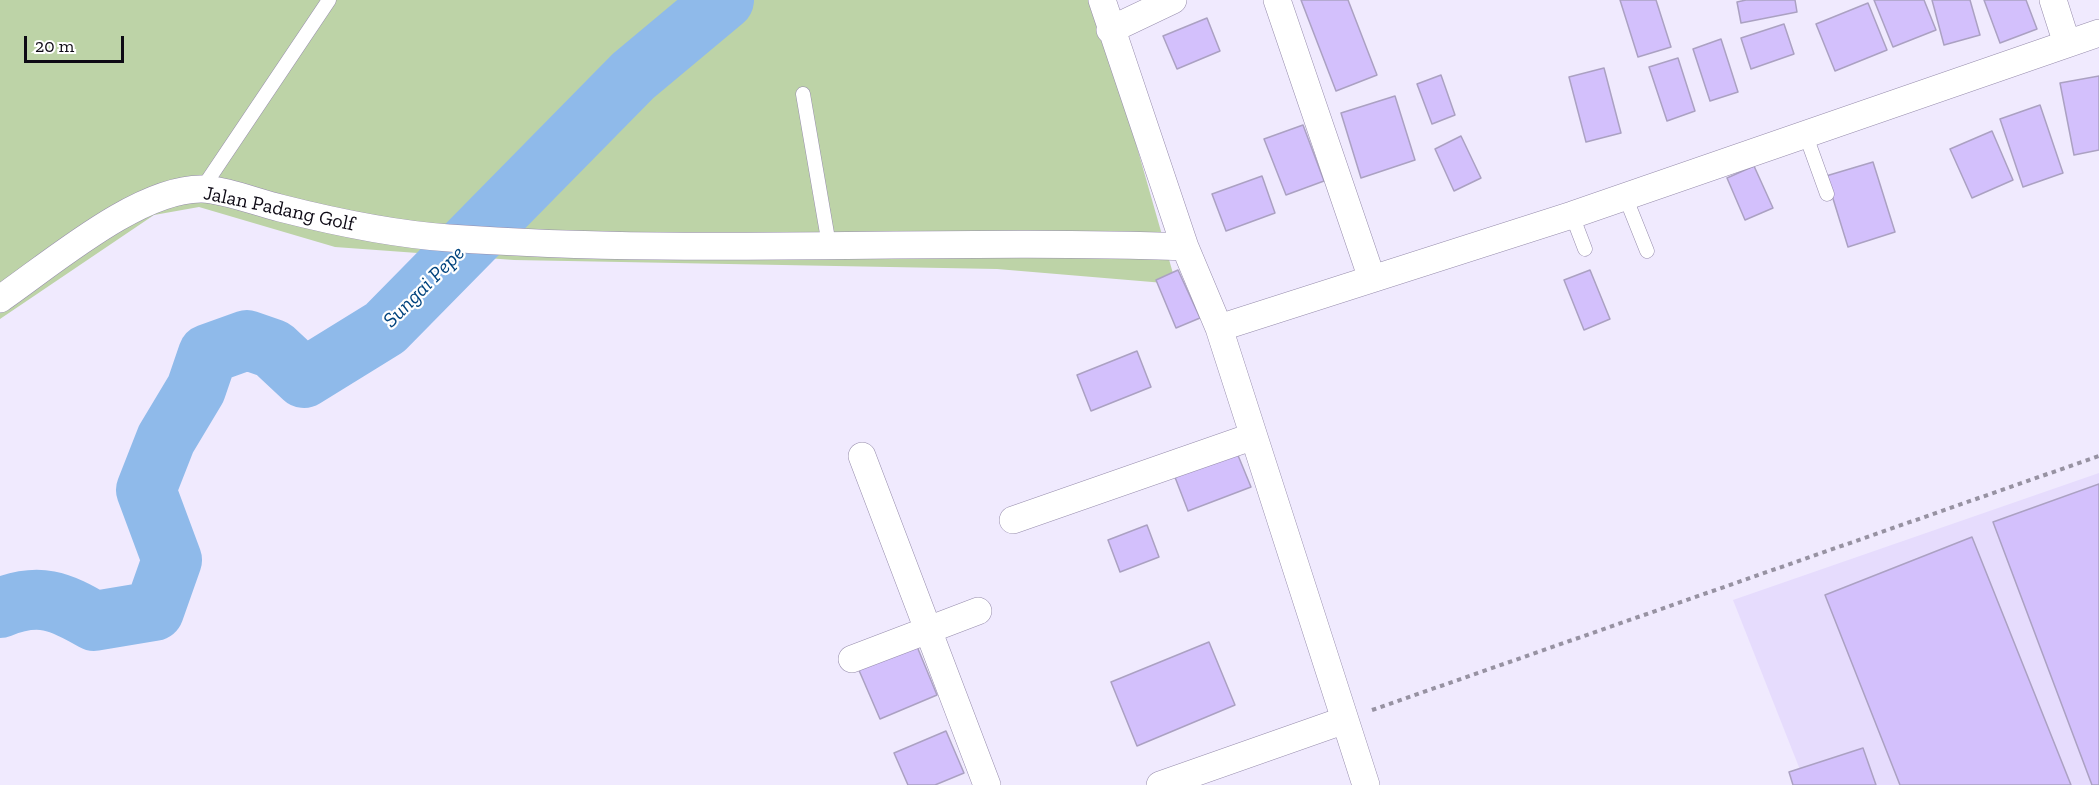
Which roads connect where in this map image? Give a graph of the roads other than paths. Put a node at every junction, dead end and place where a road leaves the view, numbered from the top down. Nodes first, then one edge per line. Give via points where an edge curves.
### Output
1 (329, 0) edge
2 (1102, 0) edge
3 (1173, 0) edge
4 (1277, 0) edge
5 (2053, 0) edge
6 (1110, 30) junction
7 (2099, 33) edge
8 (2067, 44) junction
9 (803, 94) dead end
10 (1805, 133) junction
11 (202, 189) junction
12 (1827, 194) dead end
13 (1625, 196) junction
14 (1572, 214) junction
15 (829, 245) junction
16 (1185, 247) junction
17 (1585, 249) dead end
18 (1647, 251) dead end
19 (1372, 279) junction
20 (0, 299) edge
21 (1219, 328) junction
22 (1251, 437) junction
23 (862, 456) dead end
24 (1013, 520) dead end
25 (978, 611) dead end
26 (928, 630) junction
27 (852, 659) dead end
28 (1345, 720) junction
29 (987, 785) edge
30 (1160, 785) edge
31 (1366, 785) edge

1 - 11 lane
2 - 6 street
3 - 6 street
4 - 19 street
5 - 8 street
6 - 16 street
7 - 8 street
8 - 10 street
9 - 15 lane
10 - 12 lane
10 - 13 street
11 - 15 street, Jalan Padang Golf via 352,226 445,238 741,247
11 - 20 street, Jalan Padang Golf via 152,198
13 - 14 street
13 - 18 lane
14 - 17 lane
14 - 19 street
15 - 16 street, Jalan Padang Golf via 1064,243
16 - 21 street
19 - 21 street
21 - 22 street
22 - 24 street
22 - 28 street
23 - 26 street
25 - 26 street
26 - 27 street
26 - 29 street
28 - 30 street
28 - 31 street

